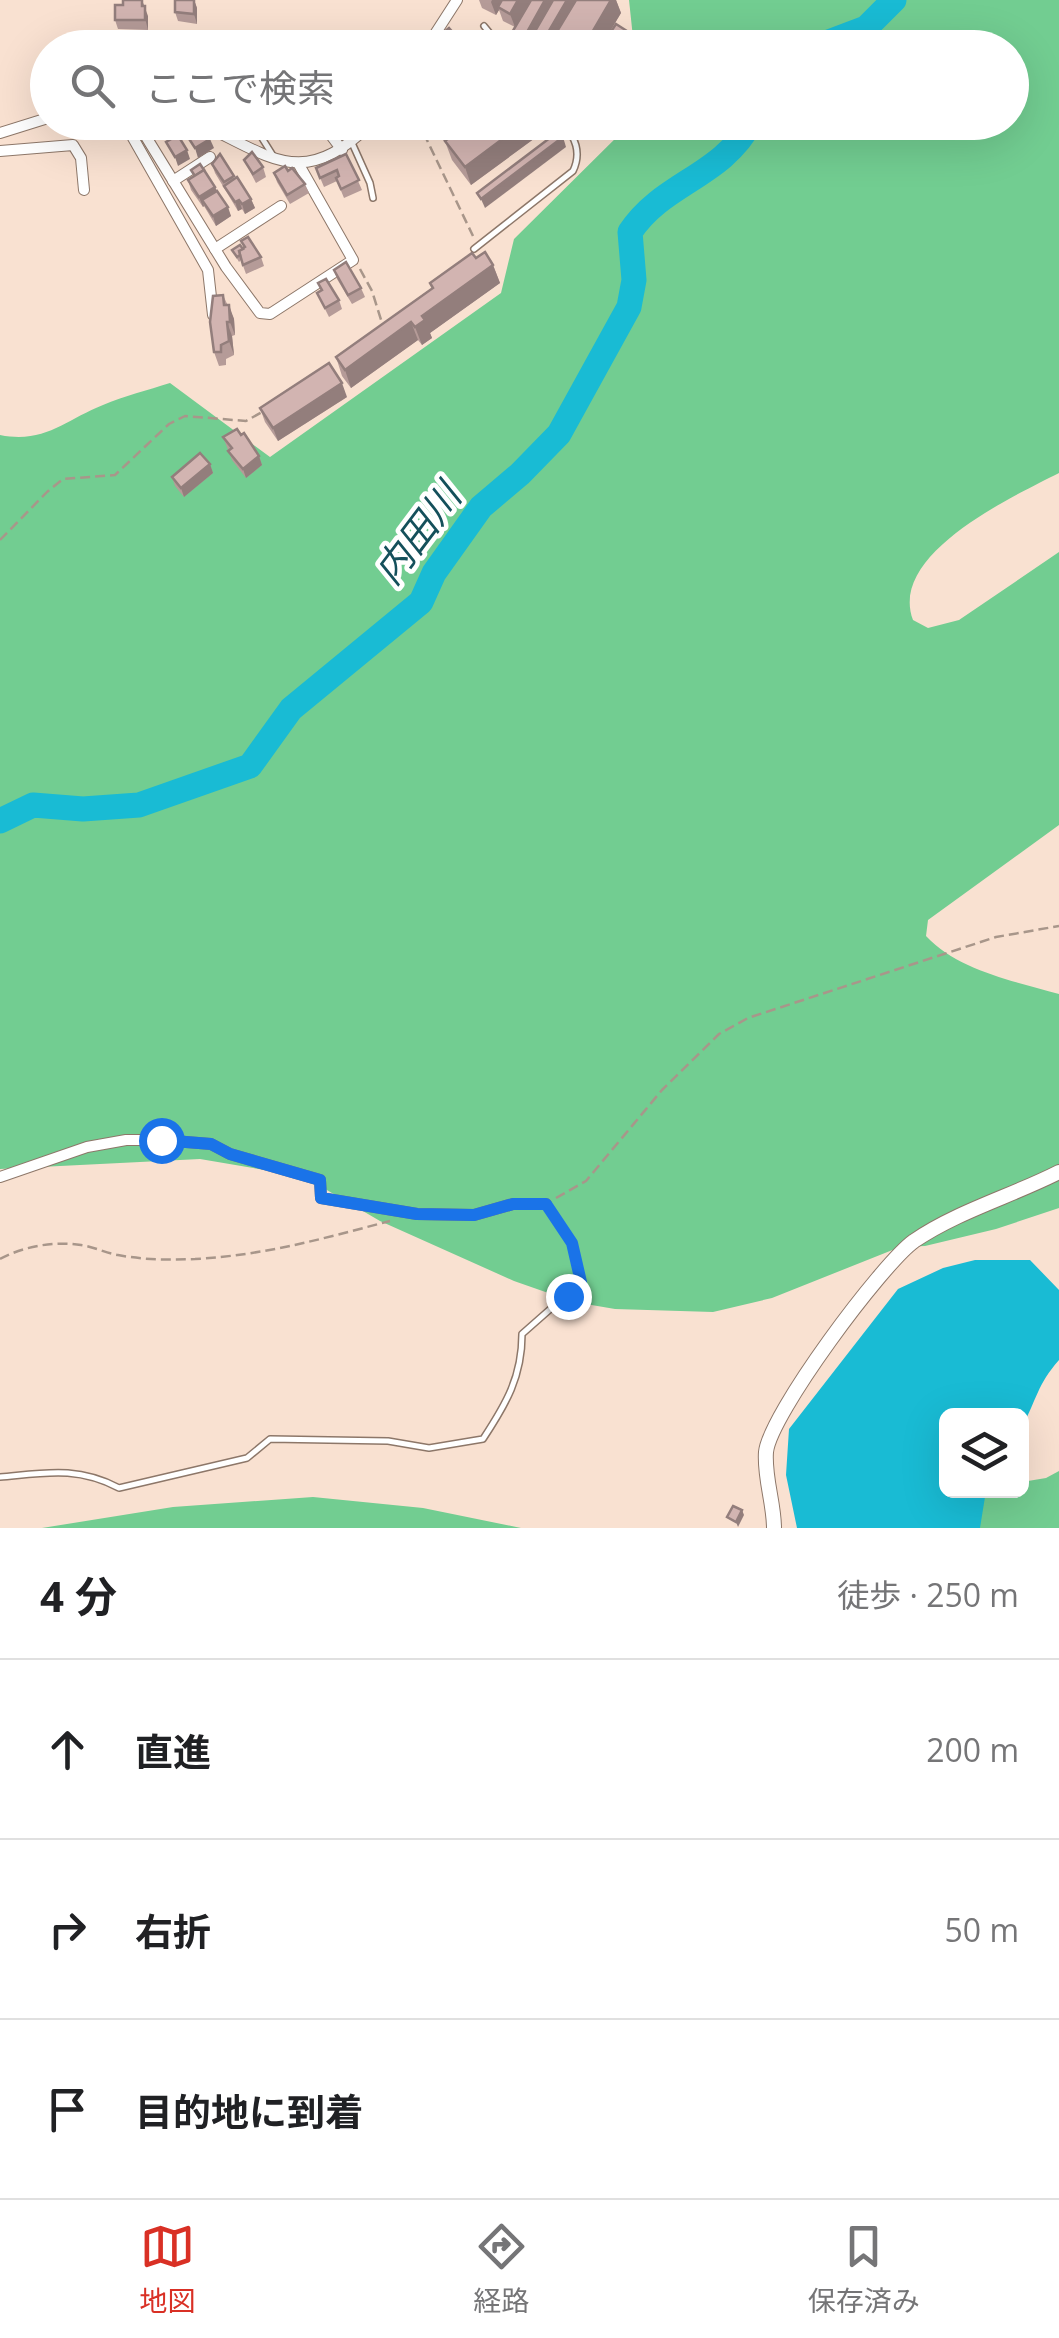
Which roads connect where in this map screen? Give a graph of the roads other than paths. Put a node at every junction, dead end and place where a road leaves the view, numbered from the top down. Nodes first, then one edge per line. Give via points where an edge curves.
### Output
1 (457, 0) edge
2 (484, 26) dead end
3 (438, 30) edge
4 (487, 30) edge
5 (30, 124) edge
6 (0, 133) edge
7 (134, 140) edge
8 (148, 140) edge
9 (236, 140) edge
10 (263, 140) edge
11 (340, 140) edge
12 (354, 140) edge
13 (574, 140) edge
14 (347, 146) junction
15 (0, 151) edge
16 (210, 157) dead end
17 (274, 158) junction
18 (298, 163) junction
19 (173, 181) junction
20 (84, 190) dead end
21 (373, 198) dead end
22 (282, 206) dead end
23 (215, 249) junction
24 (474, 249) edge
25 (213, 315) edge
26 (1059, 1172) edge
27 (0, 1177) edge
28 (546, 1204) joint
29 (0, 1477) edge
30 (774, 1528) edge

1 - 3 street
2 - 4 lane
5 - 6 street
7 - 25 street via 208,270
8 - 19 street
9 - 17 street
10 - 17 lane
11 - 14 street
12 - 14 street
13 - 24 lane via 573,171
14 - 18 street via 323,160
14 - 21 lane
15 - 20 street via 73,145
16 - 19 street
17 - 18 street
18 - 23 street via 353,260 270,314 260,314
19 - 23 street
22 - 23 street
26 - 30 street via 949,1220 911,1244 878,1279 776,1422 766,1450
27 - 28 street via 87,1147 161,1140 211,1144 320,1180 321,1198 417,1214 474,1215
28 - 29 lane via 572,1243 581,1282 522,1334 522,1364 483,1438 429,1448 270,1439 247,1458 118,1488 66,1470

